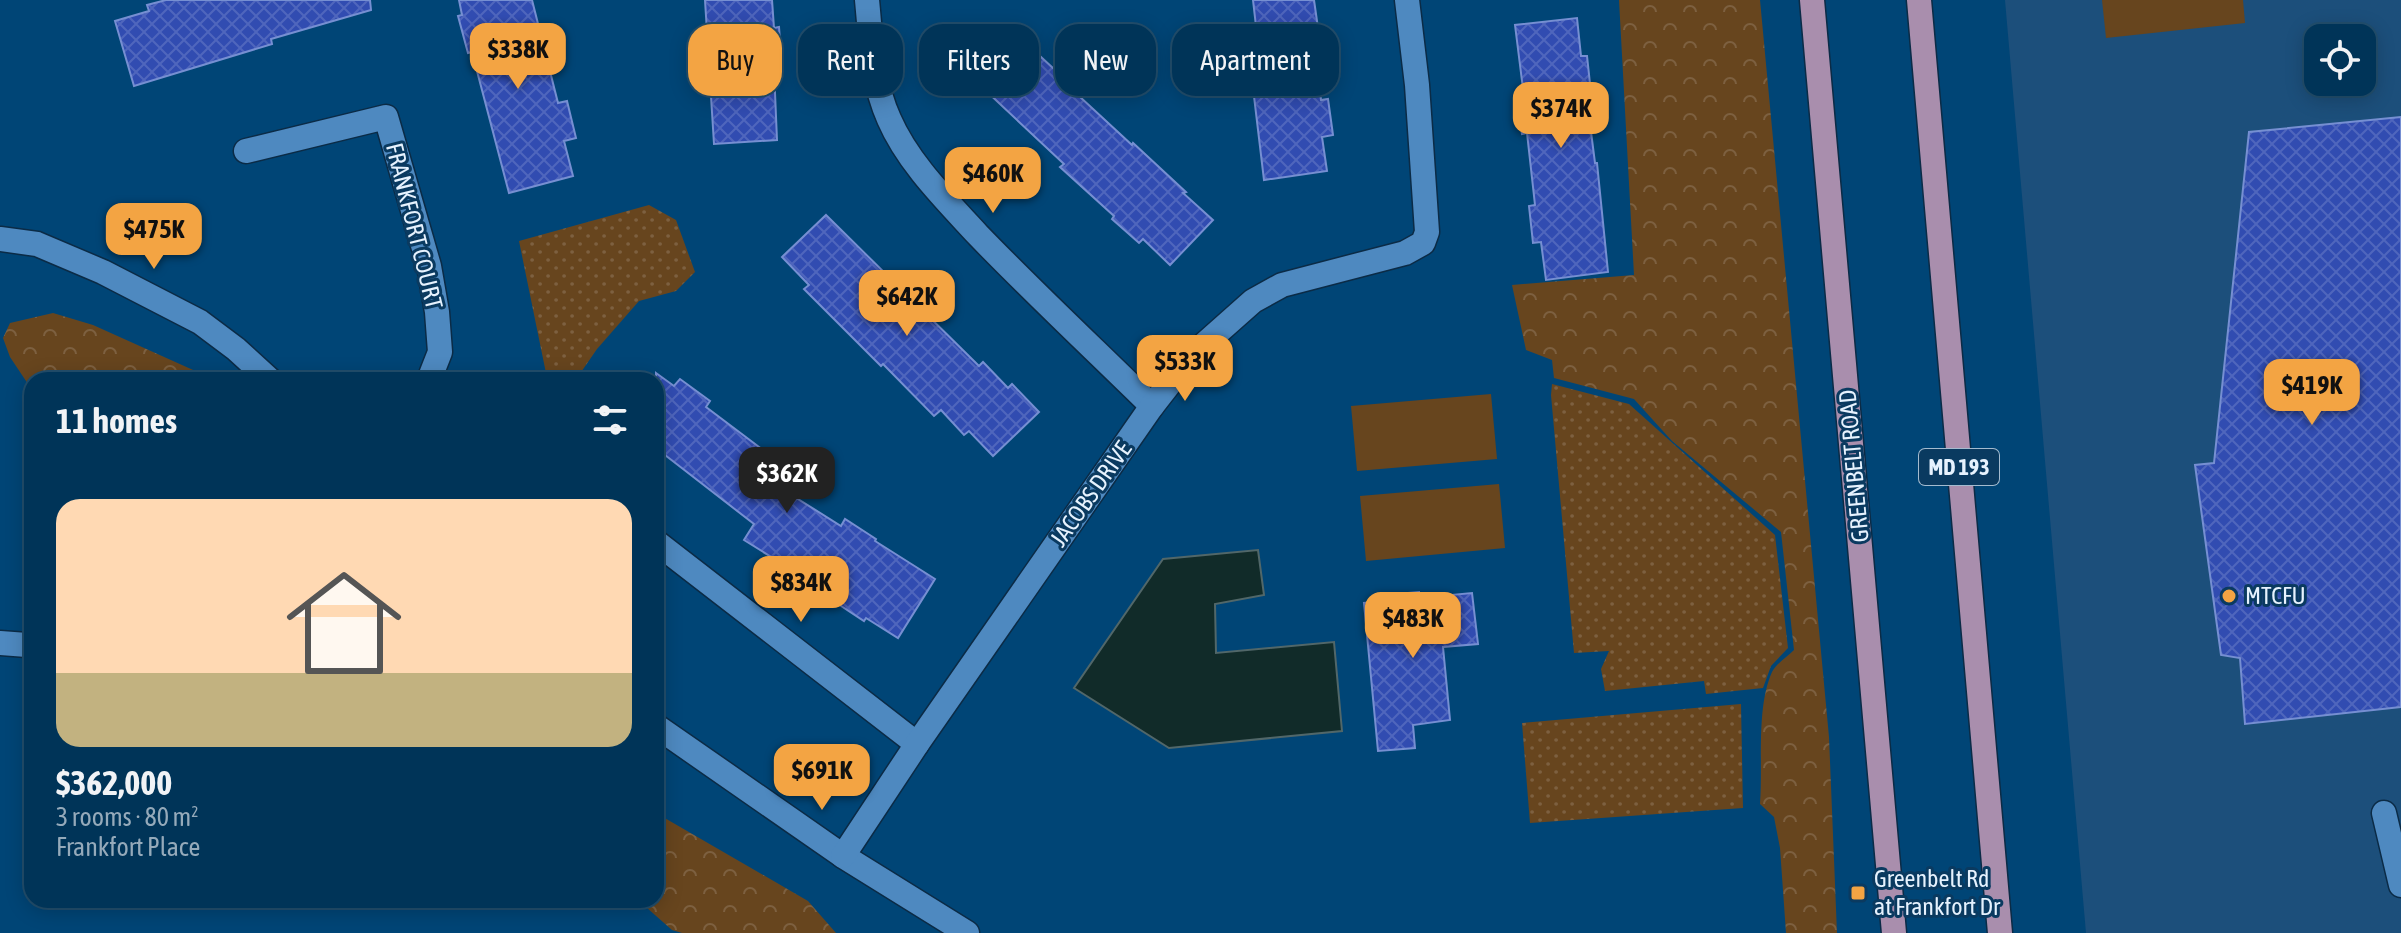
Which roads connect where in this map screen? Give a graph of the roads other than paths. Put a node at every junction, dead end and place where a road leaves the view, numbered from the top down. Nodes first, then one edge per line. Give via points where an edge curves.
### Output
1 (867, 0) edge
2 (1407, 0) edge
3 (1812, 0) edge
4 (1919, 0) edge
5 (246, 151) dead end
6 (0, 239) edge
7 (261, 372) edge
8 (432, 372) edge
9 (1152, 406) junction
10 (664, 548) edge
11 (0, 643) edge
12 (24, 645) edge
13 (664, 732) edge
14 (917, 744) junction
15 (2384, 813) dead end
16 (843, 856) junction
17 (2401, 885) edge
18 (967, 933) edge
19 (1894, 933) edge
20 (2000, 933) edge

1 - 9 street via 874,74 889,121 913,160 1018,276
2 - 9 street, JACOBS DRIVE via 1427,232 1423,243 1405,253 1282,285 1253,301 1191,356
3 - 19 main road, GREENBELT ROAD
4 - 20 main road, MD 193
5 - 8 street, FRANKFORT COURT via 386,117 429,266 440,352
6 - 7 street via 37,244 103,272 200,322
9 - 14 street, JACOBS DRIVE
10 - 14 street
11 - 12 street
13 - 16 street
14 - 16 street, JACOBS DRIVE
15 - 17 street
16 - 18 street

